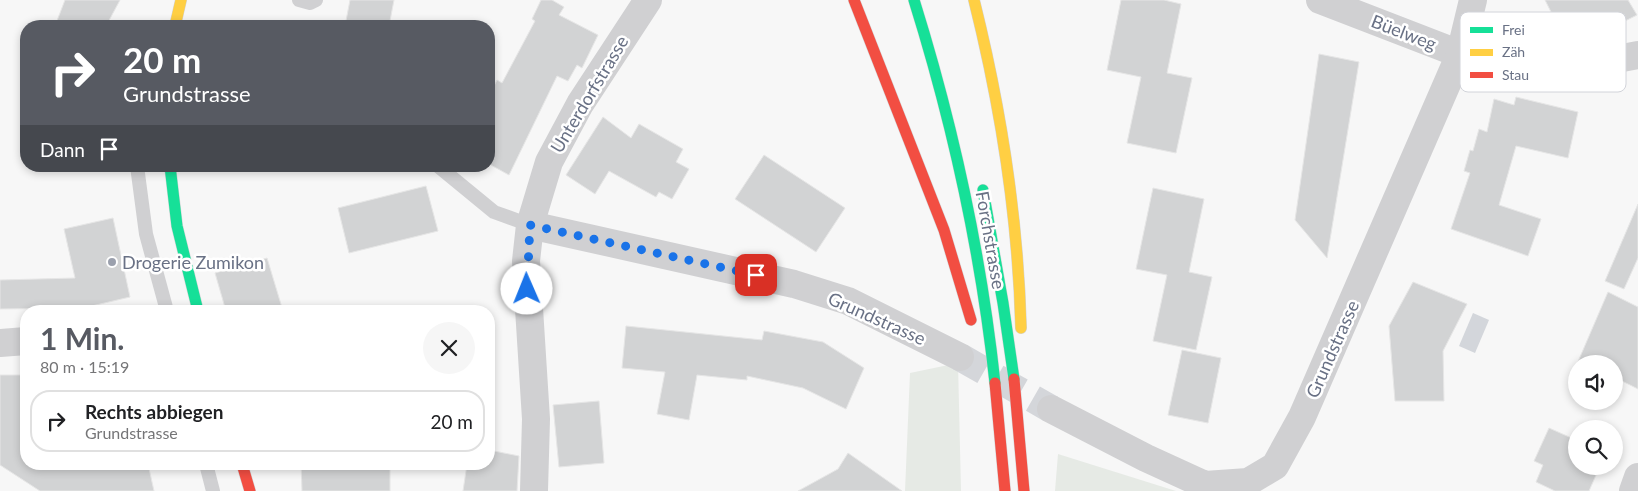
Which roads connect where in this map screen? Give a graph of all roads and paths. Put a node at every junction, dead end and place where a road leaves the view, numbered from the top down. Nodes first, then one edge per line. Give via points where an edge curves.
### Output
1 (181, 0) edge
2 (299, 0) edge
3 (316, 0) edge
4 (648, 0) edge
5 (854, 0) edge
6 (914, 0) edge
7 (974, 0) edge
8 (1320, 0) edge
9 (176, 20) edge
10 (1460, 54) joint
11 (138, 172) edge
12 (171, 172) edge
13 (445, 172) edge
14 (980, 176) dead end
15 (530, 225) junction
16 (165, 305) edge
17 (197, 305) edge
18 (974, 330) dead end
19 (20, 342) edge
20 (0, 343) edge
21 (969, 353) joint
22 (1051, 409) tunnel mouth
23 (1022, 442) junction
24 (1003, 458) junction
25 (208, 470) edge
26 (244, 470) edge
27 (1638, 477) edge
28 (214, 491) edge
29 (250, 491) edge
30 (534, 491) edge
31 (1005, 491) edge
32 (1024, 491) edge
33 (1633, 491) edge

1 - 9 main road
2 - 3 lane via 310,3
4 - 15 street, Unterdorfstrasse via 580,104 549,162
5 - 18 main road via 944,230
6 - 24 main road, Forchstrasse via 960,173 992,356
7 - 23 main road via 1010,178 1021,287
8 - 10 street, Büelweg
10 - 22 street, Grundstrasse via 1302,417 1276,466 1248,482 1205,485
11 - 16 lane via 146,234
12 - 17 main road via 177,226
13 - 15 lane via 494,212
14 - 23 main road, Forchstrasse via 1007,322
15 - 21 street, Grundstrasse via 794,284 848,301
15 - 30 street, Unterdorfstrasse via 527,269 536,418
19 - 20 street
21 - 24 main road
23 - 32 main road, Forchstrasse
24 - 31 main road, Forchstrasse
25 - 28 lane
26 - 29 main road
27 - 33 street

